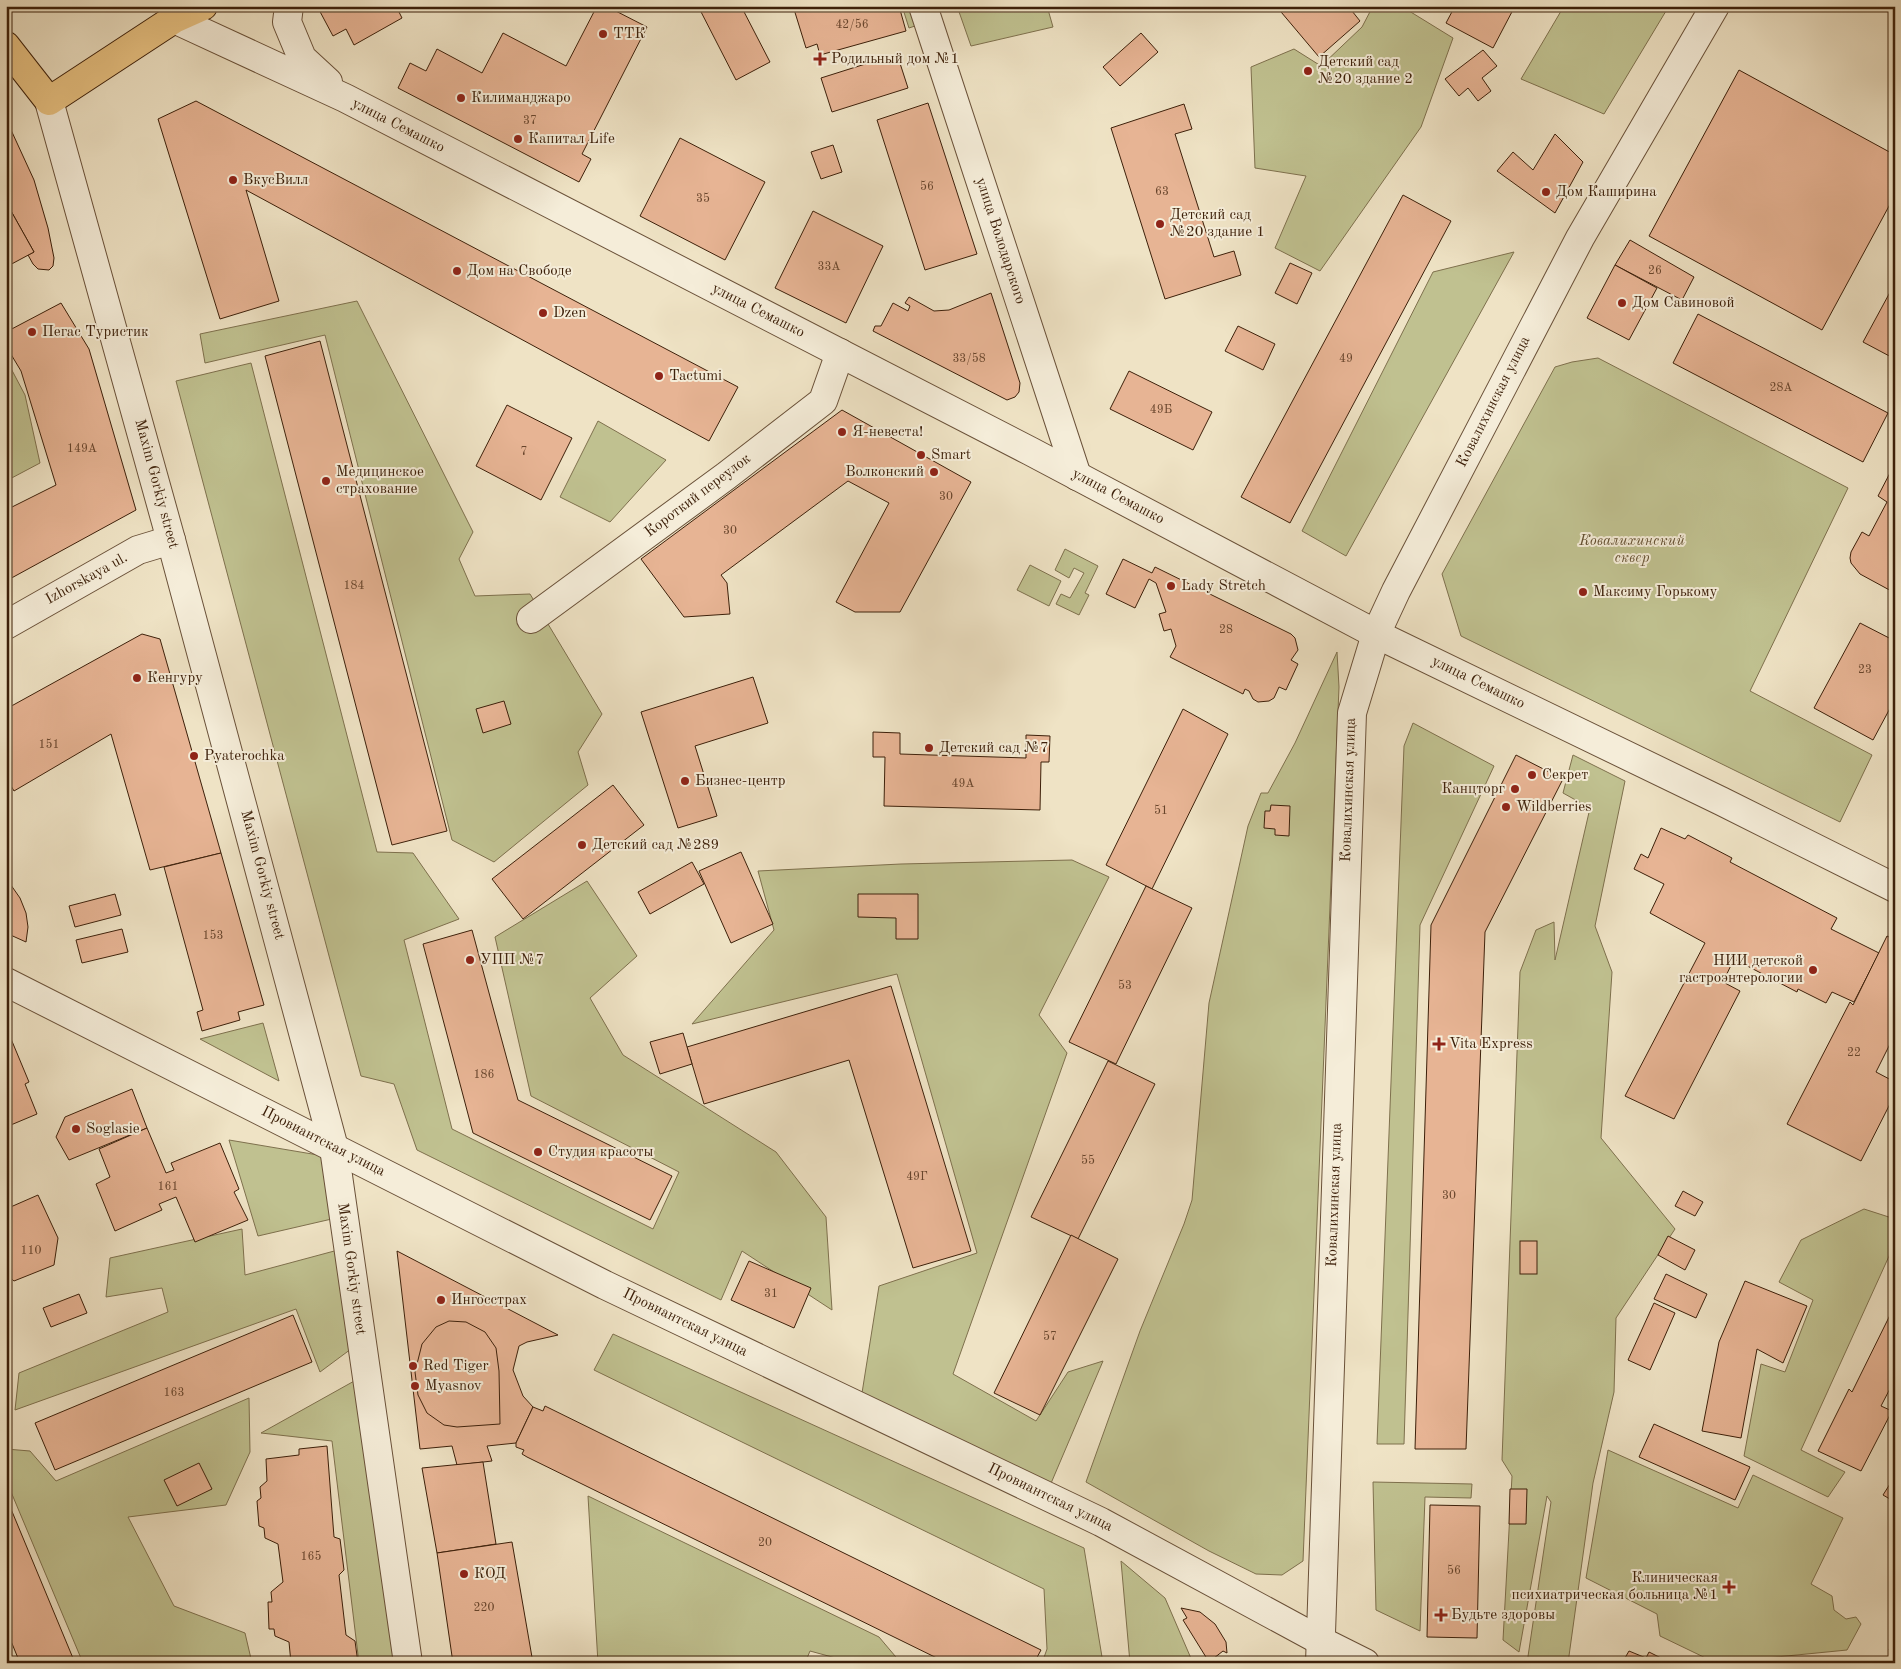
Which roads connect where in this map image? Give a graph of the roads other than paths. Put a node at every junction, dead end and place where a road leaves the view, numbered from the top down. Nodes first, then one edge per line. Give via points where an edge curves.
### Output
1 (203, 6) edge
2 (289, 6) edge
3 (923, 6) edge
4 (1716, 6) edge
5 (174, 19) junction
6 (6, 46) edge
7 (345, 98) junction
8 (49, 101) junction
9 (840, 353) junction
10 (1076, 476) junction
11 (171, 540) junction
12 (531, 619) dead end
13 (6, 625) edge
14 (1376, 634) junction
15 (1895, 888) edge
16 (6, 982) edge
17 (334, 1148) junction
18 (1321, 1652) edge
19 (408, 1663) edge
20 (1365, 1663) edge

1 - 5 main road
2 - 7 street, улица Семашко via 287,22 302,58
3 - 10 street, улица Володарского
4 - 14 street, Ковалихинская улица via 1580,238
5 - 7 street, улица Семашко
5 - 8 main road
6 - 8 main road
7 - 9 street, улица Семашко
8 - 11 street, Maxim Gorkiy street
9 - 10 street, улица Семашко
9 - 12 street, Короткий переулок via 823,401
10 - 14 street, улица Семашко
11 - 13 street, Izhorskaya ul. via 138,550
11 - 17 street, Maxim Gorkiy street
14 - 15 street, улица Семашко
14 - 18 street, Ковалихинская улица via 1352,713
16 - 17 street, Провиантская улица
17 - 18 street, Провиантская улица via 606,1285 1101,1522
17 - 19 street, Maxim Gorkiy street
18 - 20 street, Провиантская улица

